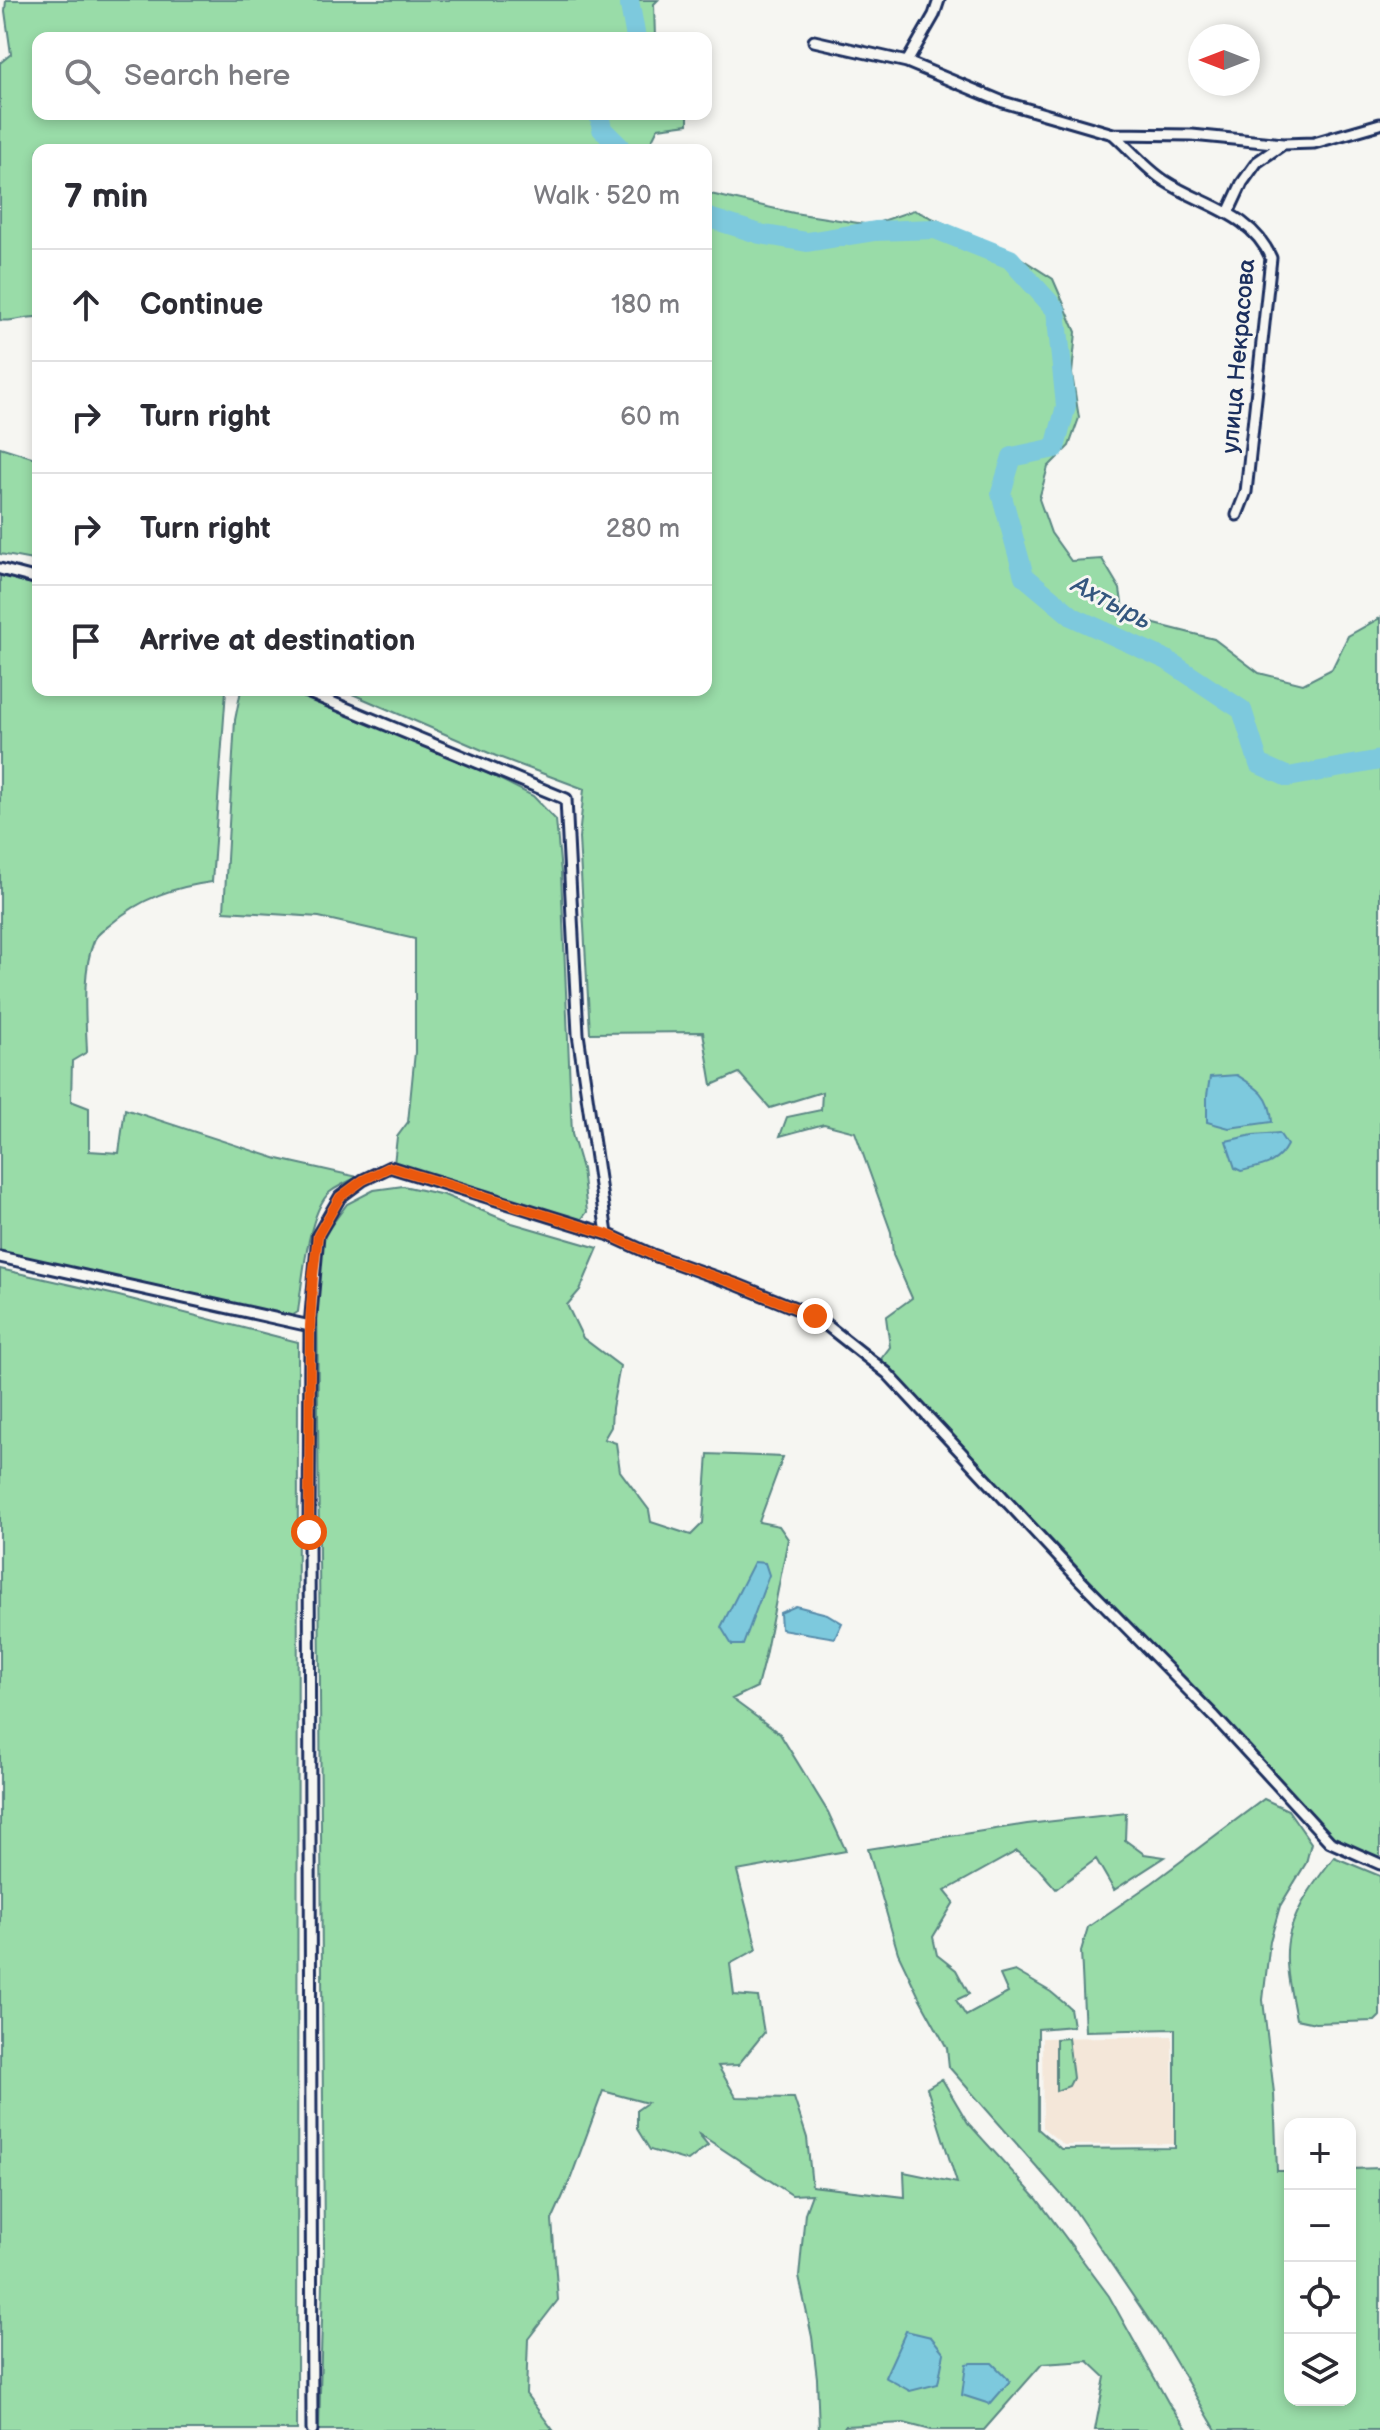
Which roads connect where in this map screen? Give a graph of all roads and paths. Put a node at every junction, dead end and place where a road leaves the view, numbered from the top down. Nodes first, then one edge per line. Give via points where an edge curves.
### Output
1 (939, 0) edge
2 (814, 41) dead end
3 (907, 62) junction
4 (1380, 124) edge
5 (1113, 134) junction
6 (1283, 144) junction
7 (1228, 213) junction
8 (1237, 515) dead end
9 (0, 569) edge
10 (32, 577) edge
11 (317, 696) edge
12 (607, 1234) junction
13 (0, 1257) edge
14 (310, 1326) junction
15 (1380, 1864) edge
16 (312, 2430) edge

1 - 3 street
2 - 3 street, улица Некрасова
3 - 5 street, улица Некрасова via 1003,102
4 - 6 street, улица Некрасова via 1314,143
5 - 6 street, улица Некрасова
5 - 7 street, улица Некрасова via 1164,181
6 - 7 street via 1257,162
7 - 8 street, улица Некрасова via 1264,241 1271,258 1246,492
9 - 10 street
11 - 12 street via 566,799 578,1034
12 - 14 street via 390,1167 340,1197 318,1235
12 - 15 street via 815,1316 887,1373 1330,1842
13 - 14 street
14 - 16 street

